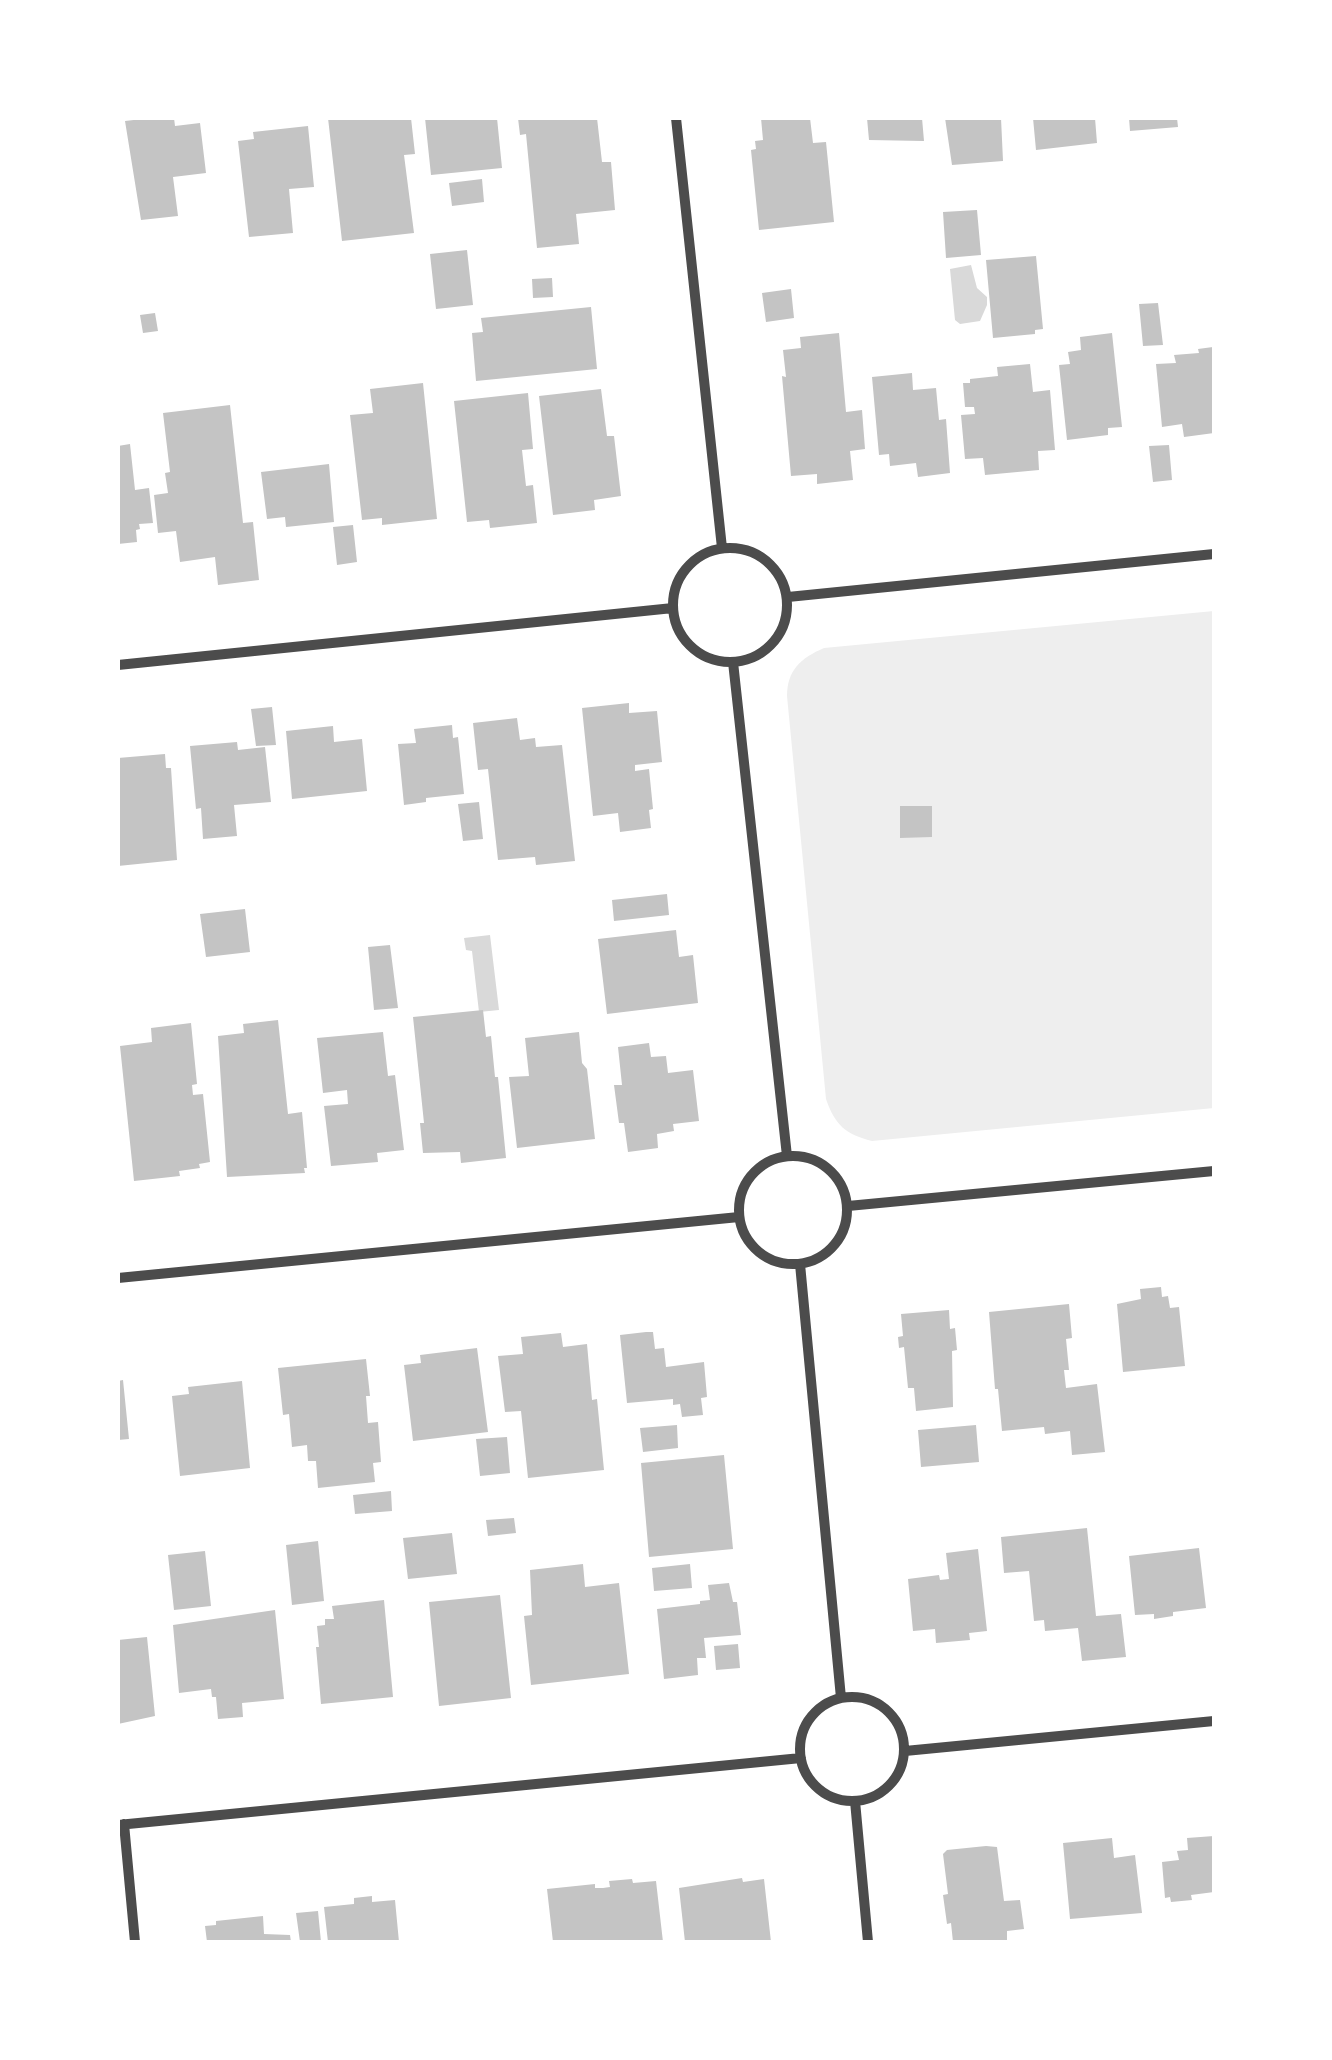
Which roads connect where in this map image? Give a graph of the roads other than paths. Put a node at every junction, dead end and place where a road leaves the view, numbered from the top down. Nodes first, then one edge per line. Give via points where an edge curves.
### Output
1 (676, 118) edge
2 (722, 548) junction
3 (1214, 554) edge
4 (788, 598) junction
5 (673, 608) junction
6 (733, 662) junction
7 (118, 665) edge
8 (787, 1156) junction
9 (1214, 1172) edge
10 (848, 1206) junction
11 (739, 1217) junction
12 (800, 1264) junction
13 (118, 1278) edge
14 (840, 1698) junction
15 (1214, 1721) edge
16 (905, 1752) junction
17 (801, 1758) junction
18 (855, 1801) junction
19 (121, 1824) edge
20 (135, 1942) edge
21 (868, 1942) edge

1 - 2 street
2 - 4 street via 765,559
2 - 5 street via 681,576
3 - 4 street
4 - 6 street via 780,634 768,648
5 - 6 street via 676,625 699,653
5 - 7 street
6 - 8 street
8 - 10 street via 822,1163 835,1174
8 - 11 street via 756,1170 745,1184
9 - 10 street
10 - 12 street via 840,1238
11 - 12 street via 744,1234 767,1258
11 - 13 street
12 - 14 street
14 - 16 street via 857,1696 887,1709
14 - 17 street via 813,1714 800,1742
15 - 16 street
16 - 18 street via 884,1790
17 - 18 street via 826,1794
17 - 19 street
18 - 21 street
19 - 20 street

